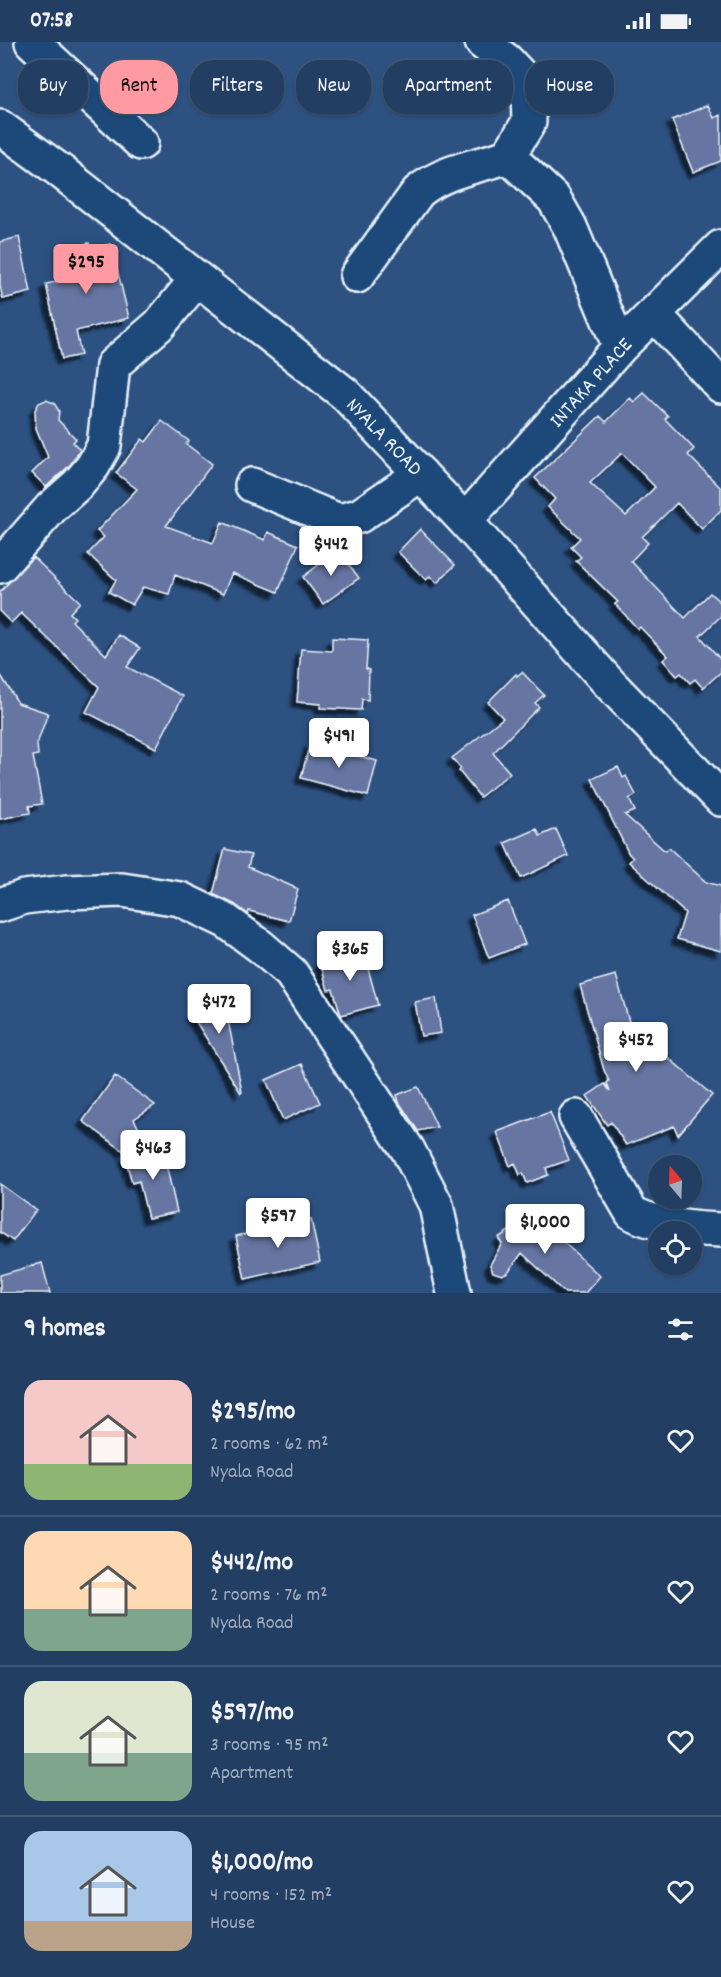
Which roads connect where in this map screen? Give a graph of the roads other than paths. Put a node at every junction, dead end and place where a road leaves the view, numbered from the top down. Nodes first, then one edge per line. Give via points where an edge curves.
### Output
1 (32, 42) edge
2 (482, 42) edge
3 (0, 127) edge
4 (141, 142) dead end
5 (508, 156) junction
6 (721, 247) edge
7 (357, 276) dead end
8 (197, 279) junction
9 (654, 314) junction
10 (620, 347) junction
11 (721, 386) edge
12 (421, 474) junction
13 (252, 485) dead end
14 (465, 521) junction
15 (0, 566) edge
16 (721, 799) edge
17 (0, 905) edge
18 (576, 1117) dead end
19 (721, 1230) edge
20 (454, 1293) edge

1 - 4 street
2 - 5 street via 521,76 528,92 529,122
3 - 8 street, NYALA ROAD
5 - 7 street via 430,182 412,199
5 - 10 street via 554,199 570,227
6 - 9 street, INTAKA PLACE
8 - 12 street, NYALA ROAD via 345,394
8 - 15 street via 159,325 113,365 104,446 93,466
9 - 10 street, INTAKA PLACE
9 - 11 street
10 - 14 street, INTAKA PLACE
12 - 13 street via 359,516 339,521
12 - 14 street, NYALA ROAD
14 - 16 street, NYALA ROAD via 609,683
17 - 20 street via 24,897 122,890 180,899 226,921 260,946 291,973 408,1150 436,1205
18 - 19 street via 632,1213 647,1221

